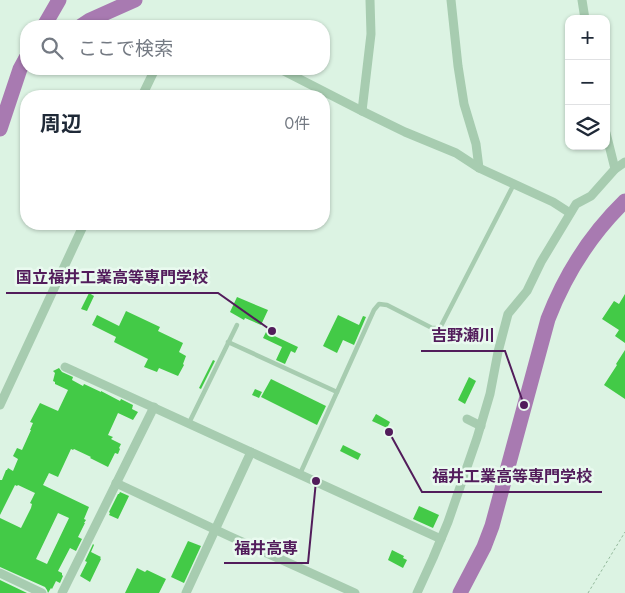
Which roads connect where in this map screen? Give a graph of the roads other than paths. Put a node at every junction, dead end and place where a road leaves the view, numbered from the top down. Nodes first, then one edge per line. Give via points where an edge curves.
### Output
1 (370, 0) edge
2 (450, 0) edge
3 (582, 0) edge
4 (584, 15) edge
5 (152, 75) edge
6 (292, 75) edge
7 (145, 90) edge
8 (321, 90) edge
9 (330, 95) edge
10 (362, 111) junction
11 (610, 149) edge
12 (625, 162) edge
13 (479, 168) junction
14 (615, 169) junction
15 (514, 184) junction
16 (570, 213) junction
17 (81, 230) edge
18 (237, 325) dead end
19 (228, 342) junction
20 (64, 367) dead end
21 (337, 392) junction
22 (0, 405) edge
23 (154, 407) junction
24 (466, 419) dead end
25 (189, 423) junction
26 (481, 426) junction
27 (252, 452) junction
28 (300, 474) junction
29 (116, 483) junction
30 (216, 529) junction
31 (441, 539) junction
32 (0, 574) edge
33 (42, 593) edge
34 (62, 593) edge
35 (186, 593) edge
36 (355, 593) edge
37 (417, 593) edge

1 - 10 street via 371,34
2 - 13 street via 464,104 476,144
3 - 4 street
5 - 7 street
6 - 8 street
9 - 10 street
10 - 13 street via 456,153
11 - 14 street
12 - 14 street
13 - 15 street
14 - 16 street via 591,196 576,204
15 - 16 street
15 - 21 lane via 440,328 432,328 387,305 378,304
16 - 26 street via 527,291 508,314
17 - 22 street
18 - 19 lane
19 - 21 lane
19 - 25 lane
20 - 23 street
21 - 28 lane
23 - 25 street
23 - 29 street
24 - 26 street
25 - 27 street
26 - 31 street
27 - 28 street
27 - 30 street
28 - 31 street
29 - 30 street
29 - 34 street
30 - 35 street
30 - 36 street
31 - 37 street
32 - 33 street

